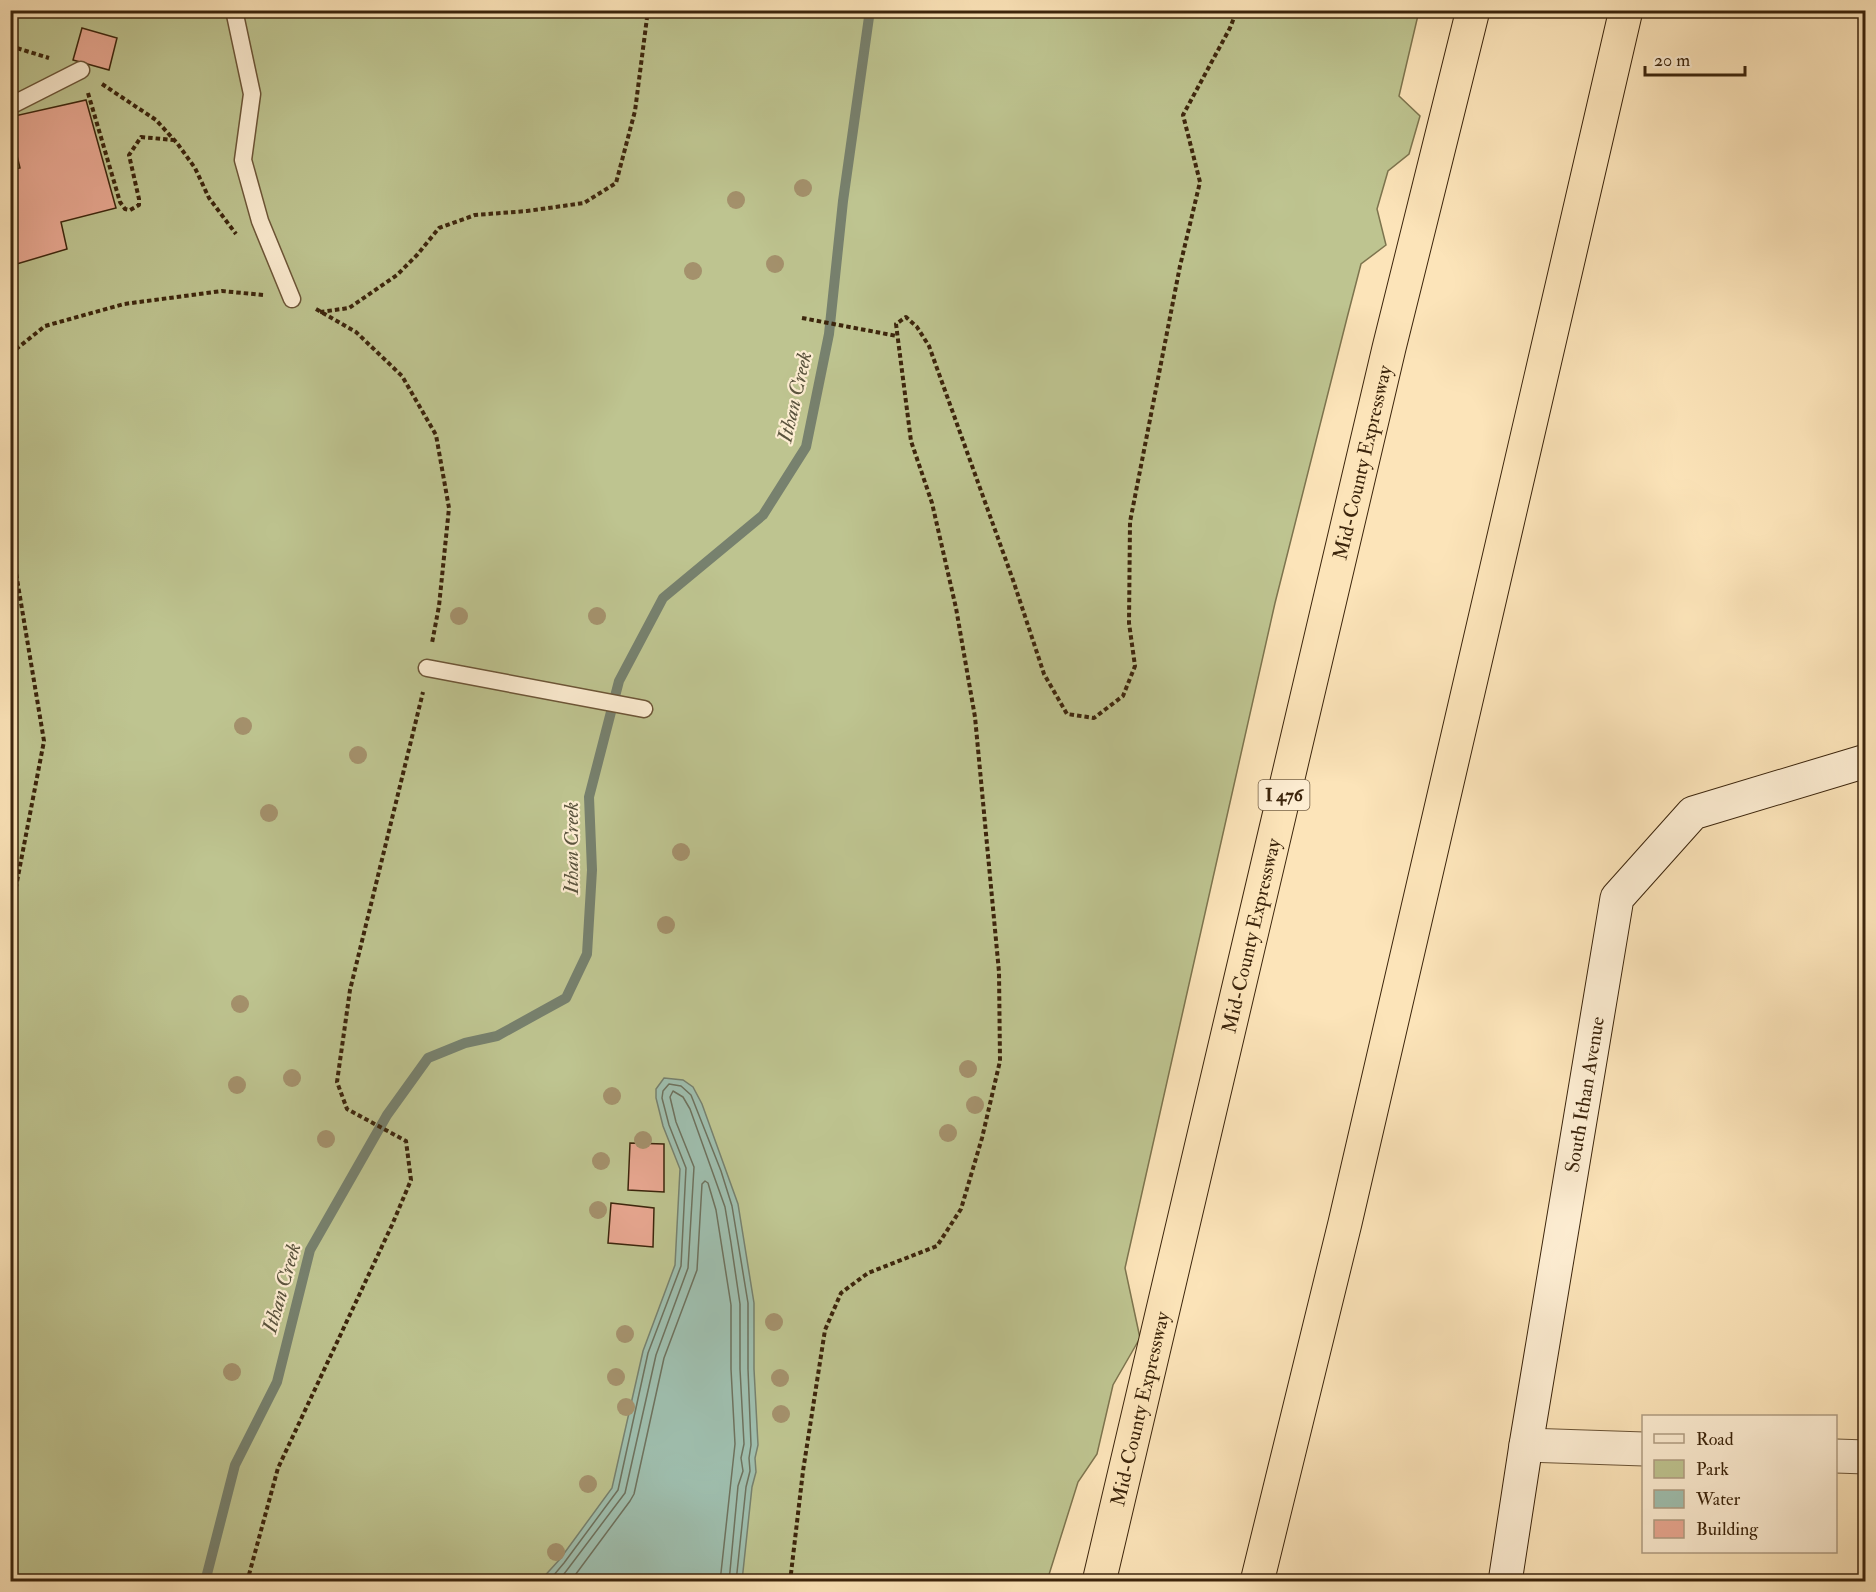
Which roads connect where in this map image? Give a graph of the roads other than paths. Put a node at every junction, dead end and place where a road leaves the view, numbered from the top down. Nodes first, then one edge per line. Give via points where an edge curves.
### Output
1 (234, 10) edge
2 (1473, 10) edge
3 (1626, 10) edge
4 (81, 70) road end
5 (10, 106) edge
6 (292, 299) road end
7 (427, 668) road end
8 (640, 708) dead end
9 (1866, 760) edge
10 (1526, 1445) junction
11 (1642, 1449) edge
12 (1837, 1456) edge
13 (1866, 1457) edge
14 (1099, 1581) edge
15 (1257, 1581) edge
16 (1505, 1581) edge

1 - 6 lane via 252,94 243,160 260,220
2 - 14 highway, Mid-County Expressway / I 476 via 1389,348
3 - 15 highway via 1345,1222
4 - 5 lane
7 - 8 lane
9 - 10 street, South Ithan Avenue via 1693,813 1617,898
10 - 11 street
10 - 16 street, South Ithan Avenue
12 - 13 street

